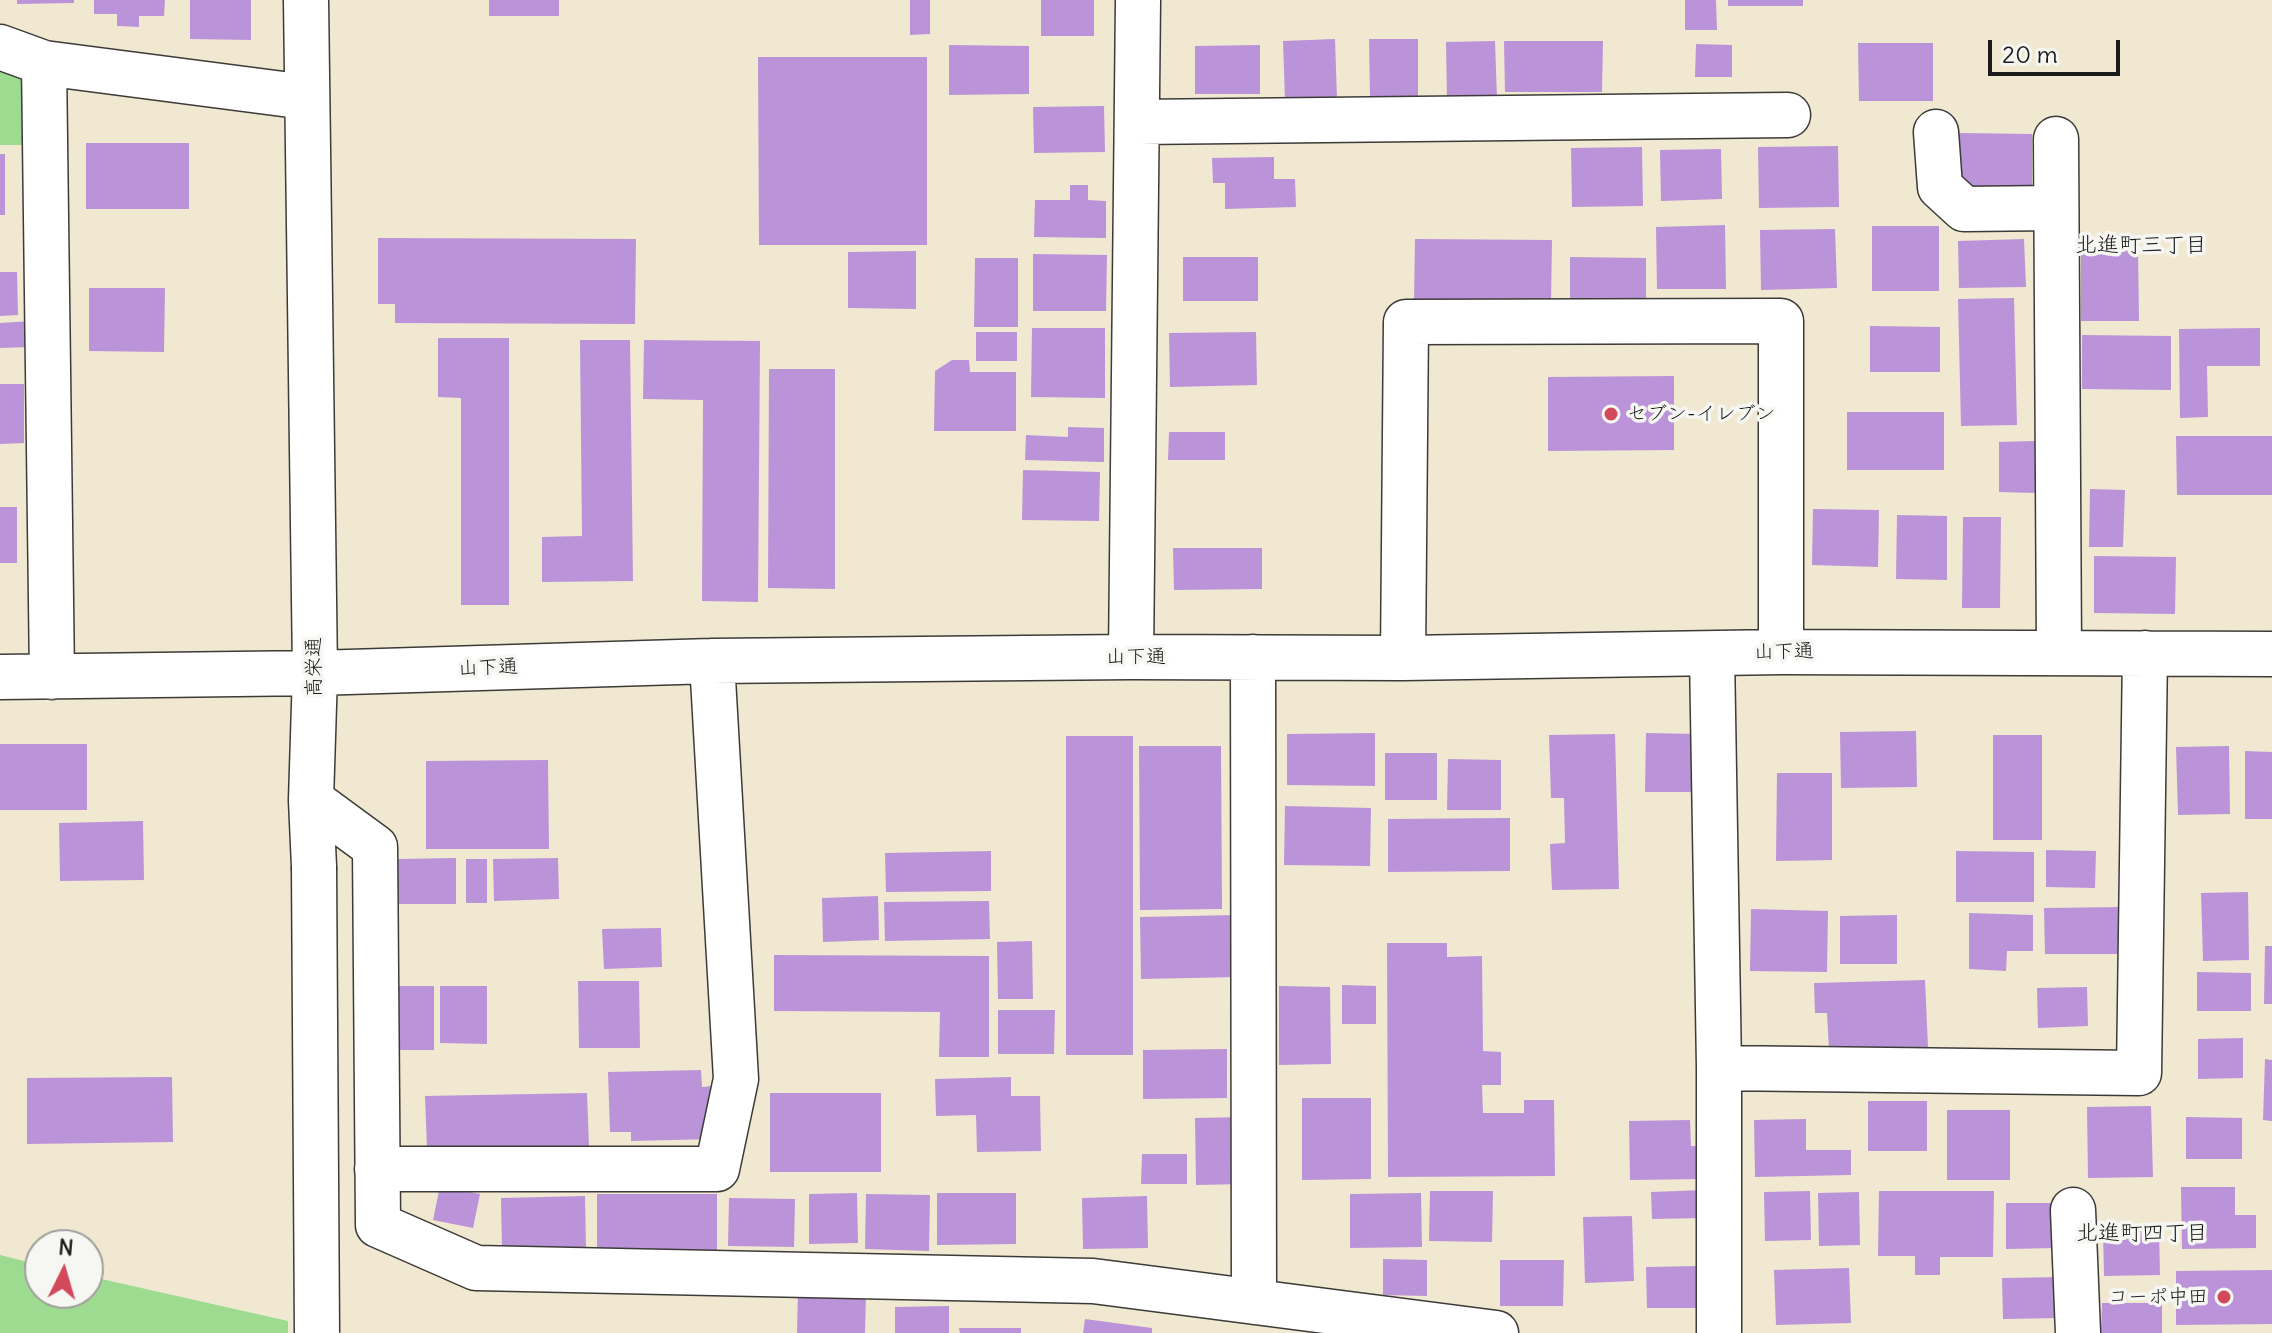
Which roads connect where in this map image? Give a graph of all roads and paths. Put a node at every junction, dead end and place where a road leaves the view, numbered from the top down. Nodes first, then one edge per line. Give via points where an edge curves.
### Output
1 (306, 0) edge
2 (1138, 0) edge
3 (0, 47) edge
4 (44, 63) junction
5 (306, 97) junction
6 (1788, 115) dead end
7 (1138, 122) junction
8 (1936, 132) dead end
9 (2056, 139) dead end
10 (2055, 208) junction
11 (1781, 652) junction
12 (2059, 652) junction
13 (2145, 653) junction
14 (1712, 654) junction
15 (2272, 654) edge
16 (1131, 657) junction
17 (1253, 657) junction
18 (1403, 658) junction
19 (712, 661) junction
20 (315, 673) junction
21 (0, 677) edge
22 (52, 677) junction
23 (311, 800) junction
24 (1719, 1068) junction
25 (377, 1169) junction
26 (2073, 1210) dead end
27 (1254, 1302) junction
28 (317, 1333) edge
29 (1496, 1333) edge
30 (1719, 1333) edge
31 (2078, 1333) edge

1 - 5 street, 高栄通
2 - 7 street
3 - 4 street
4 - 5 street
4 - 22 street
5 - 20 street, 高栄通
6 - 7 street
7 - 16 street
8 - 10 street via 1940,187 1964,209
9 - 10 street
10 - 12 street
11 - 12 street, 山下通
11 - 14 street, 山下通
11 - 18 street via 1781,321 1406,322
12 - 13 street, 山下通
13 - 15 street, 山下通
13 - 24 street via 2139,1073
14 - 18 street, 山下通
14 - 24 street
16 - 17 street, 山下通
16 - 19 street, 山下通
17 - 18 street, 山下通
17 - 27 street
19 - 20 street, 山下通
19 - 25 street via 736,1079 717,1169
20 - 22 street, 山下通
20 - 23 street, 高栄通
21 - 22 street, 山下通
23 - 25 street via 375,847
23 - 28 street, 高栄通, bridge
24 - 30 street
25 - 27 street via 378,1225 476,1268 1093,1281
26 - 31 street
27 - 29 street

